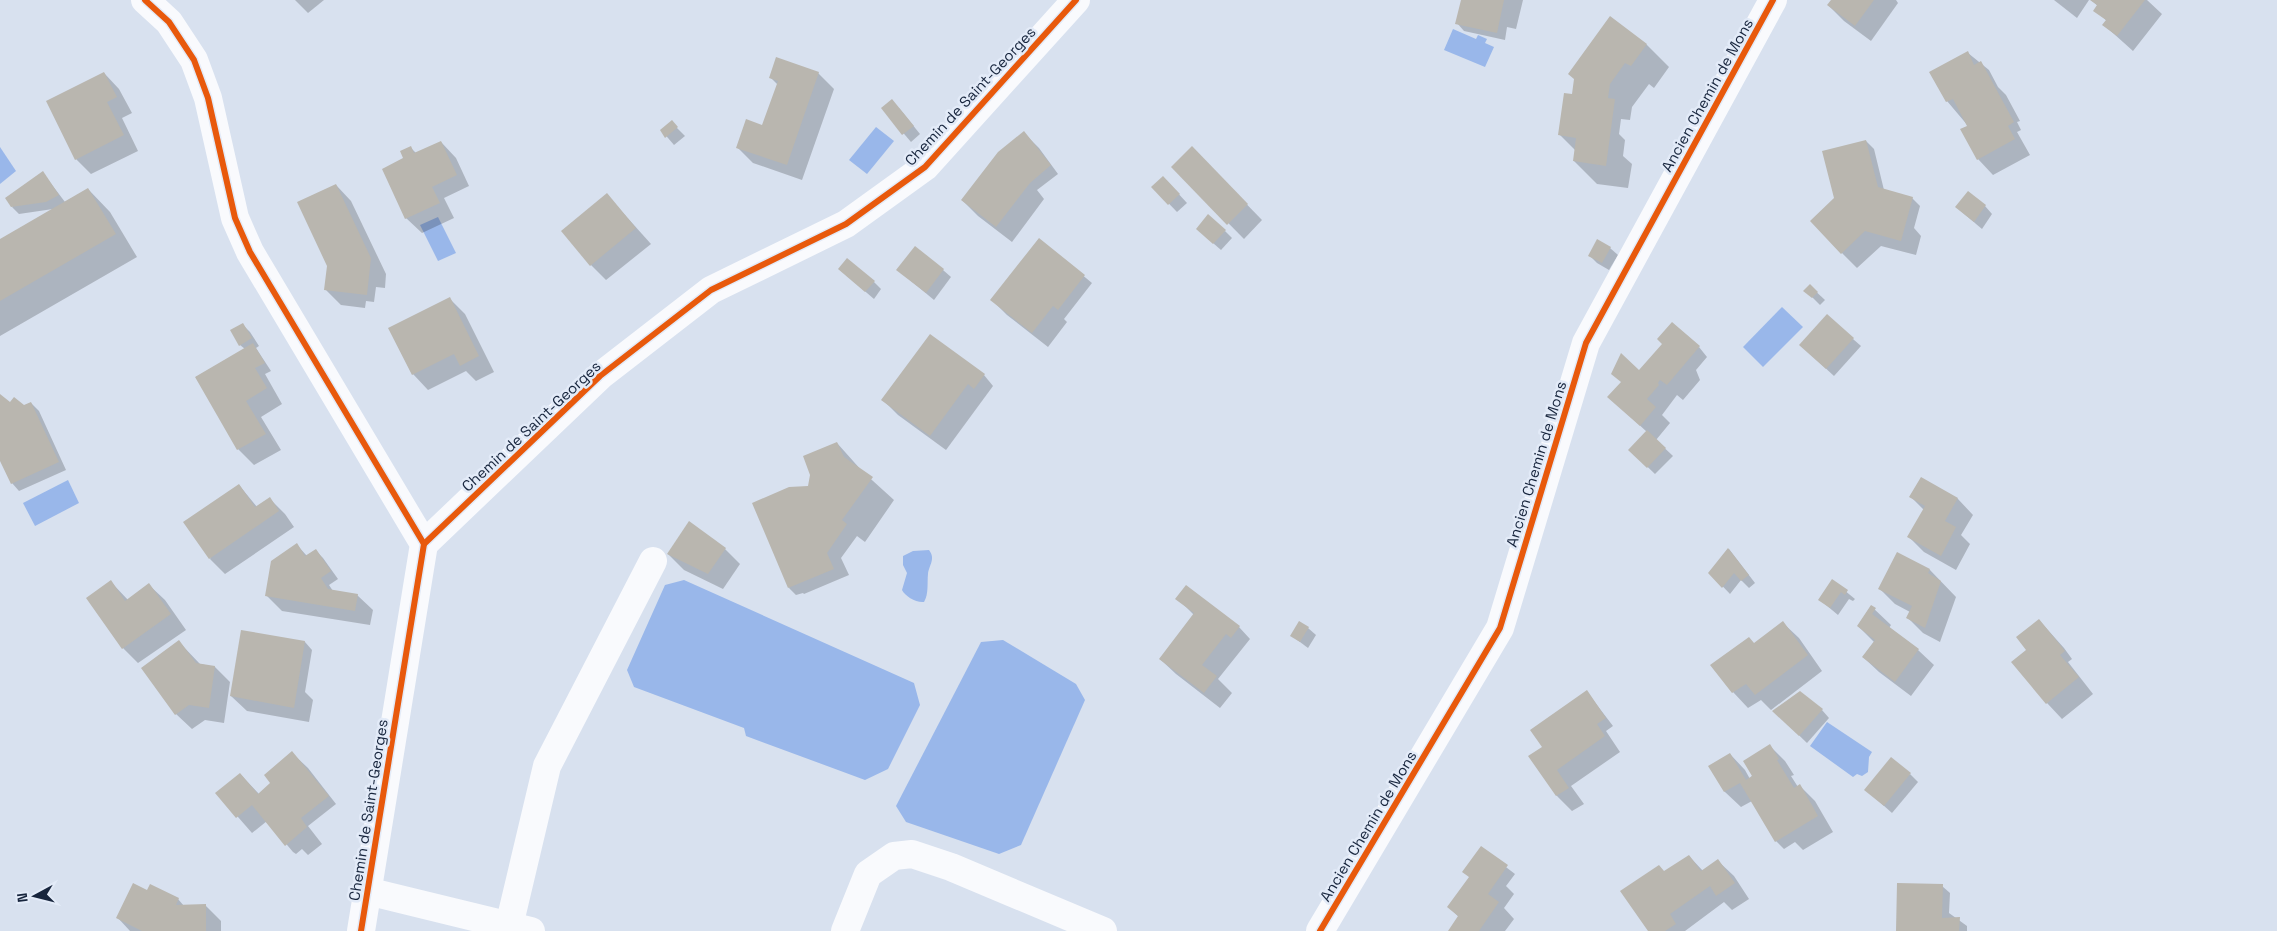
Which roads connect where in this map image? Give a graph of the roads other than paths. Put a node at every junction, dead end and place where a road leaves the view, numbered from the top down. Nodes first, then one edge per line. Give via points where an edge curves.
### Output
1 (145, 0) edge
2 (1076, 0) edge
3 (1773, 0) edge
4 (424, 544) junction
5 (653, 561) dead end
6 (367, 891) junction
7 (520, 928) edge
8 (360, 931) edge
9 (845, 931) edge
10 (1103, 931) edge
11 (1320, 931) edge

1 - 4 street via 169,22 194,60 208,98 235,218 250,252
2 - 4 street, Chemin de Saint-Georges via 925,167 846,224 711,290 600,376
3 - 11 street, Ancien Chemin de Mons via 1586,343 1500,628
4 - 6 street, Chemin de Saint-Georges
5 - 7 street via 547,766
6 - 7 street
6 - 8 street, Chemin de Saint-Georges
9 - 10 street via 868,874 894,856 912,854

